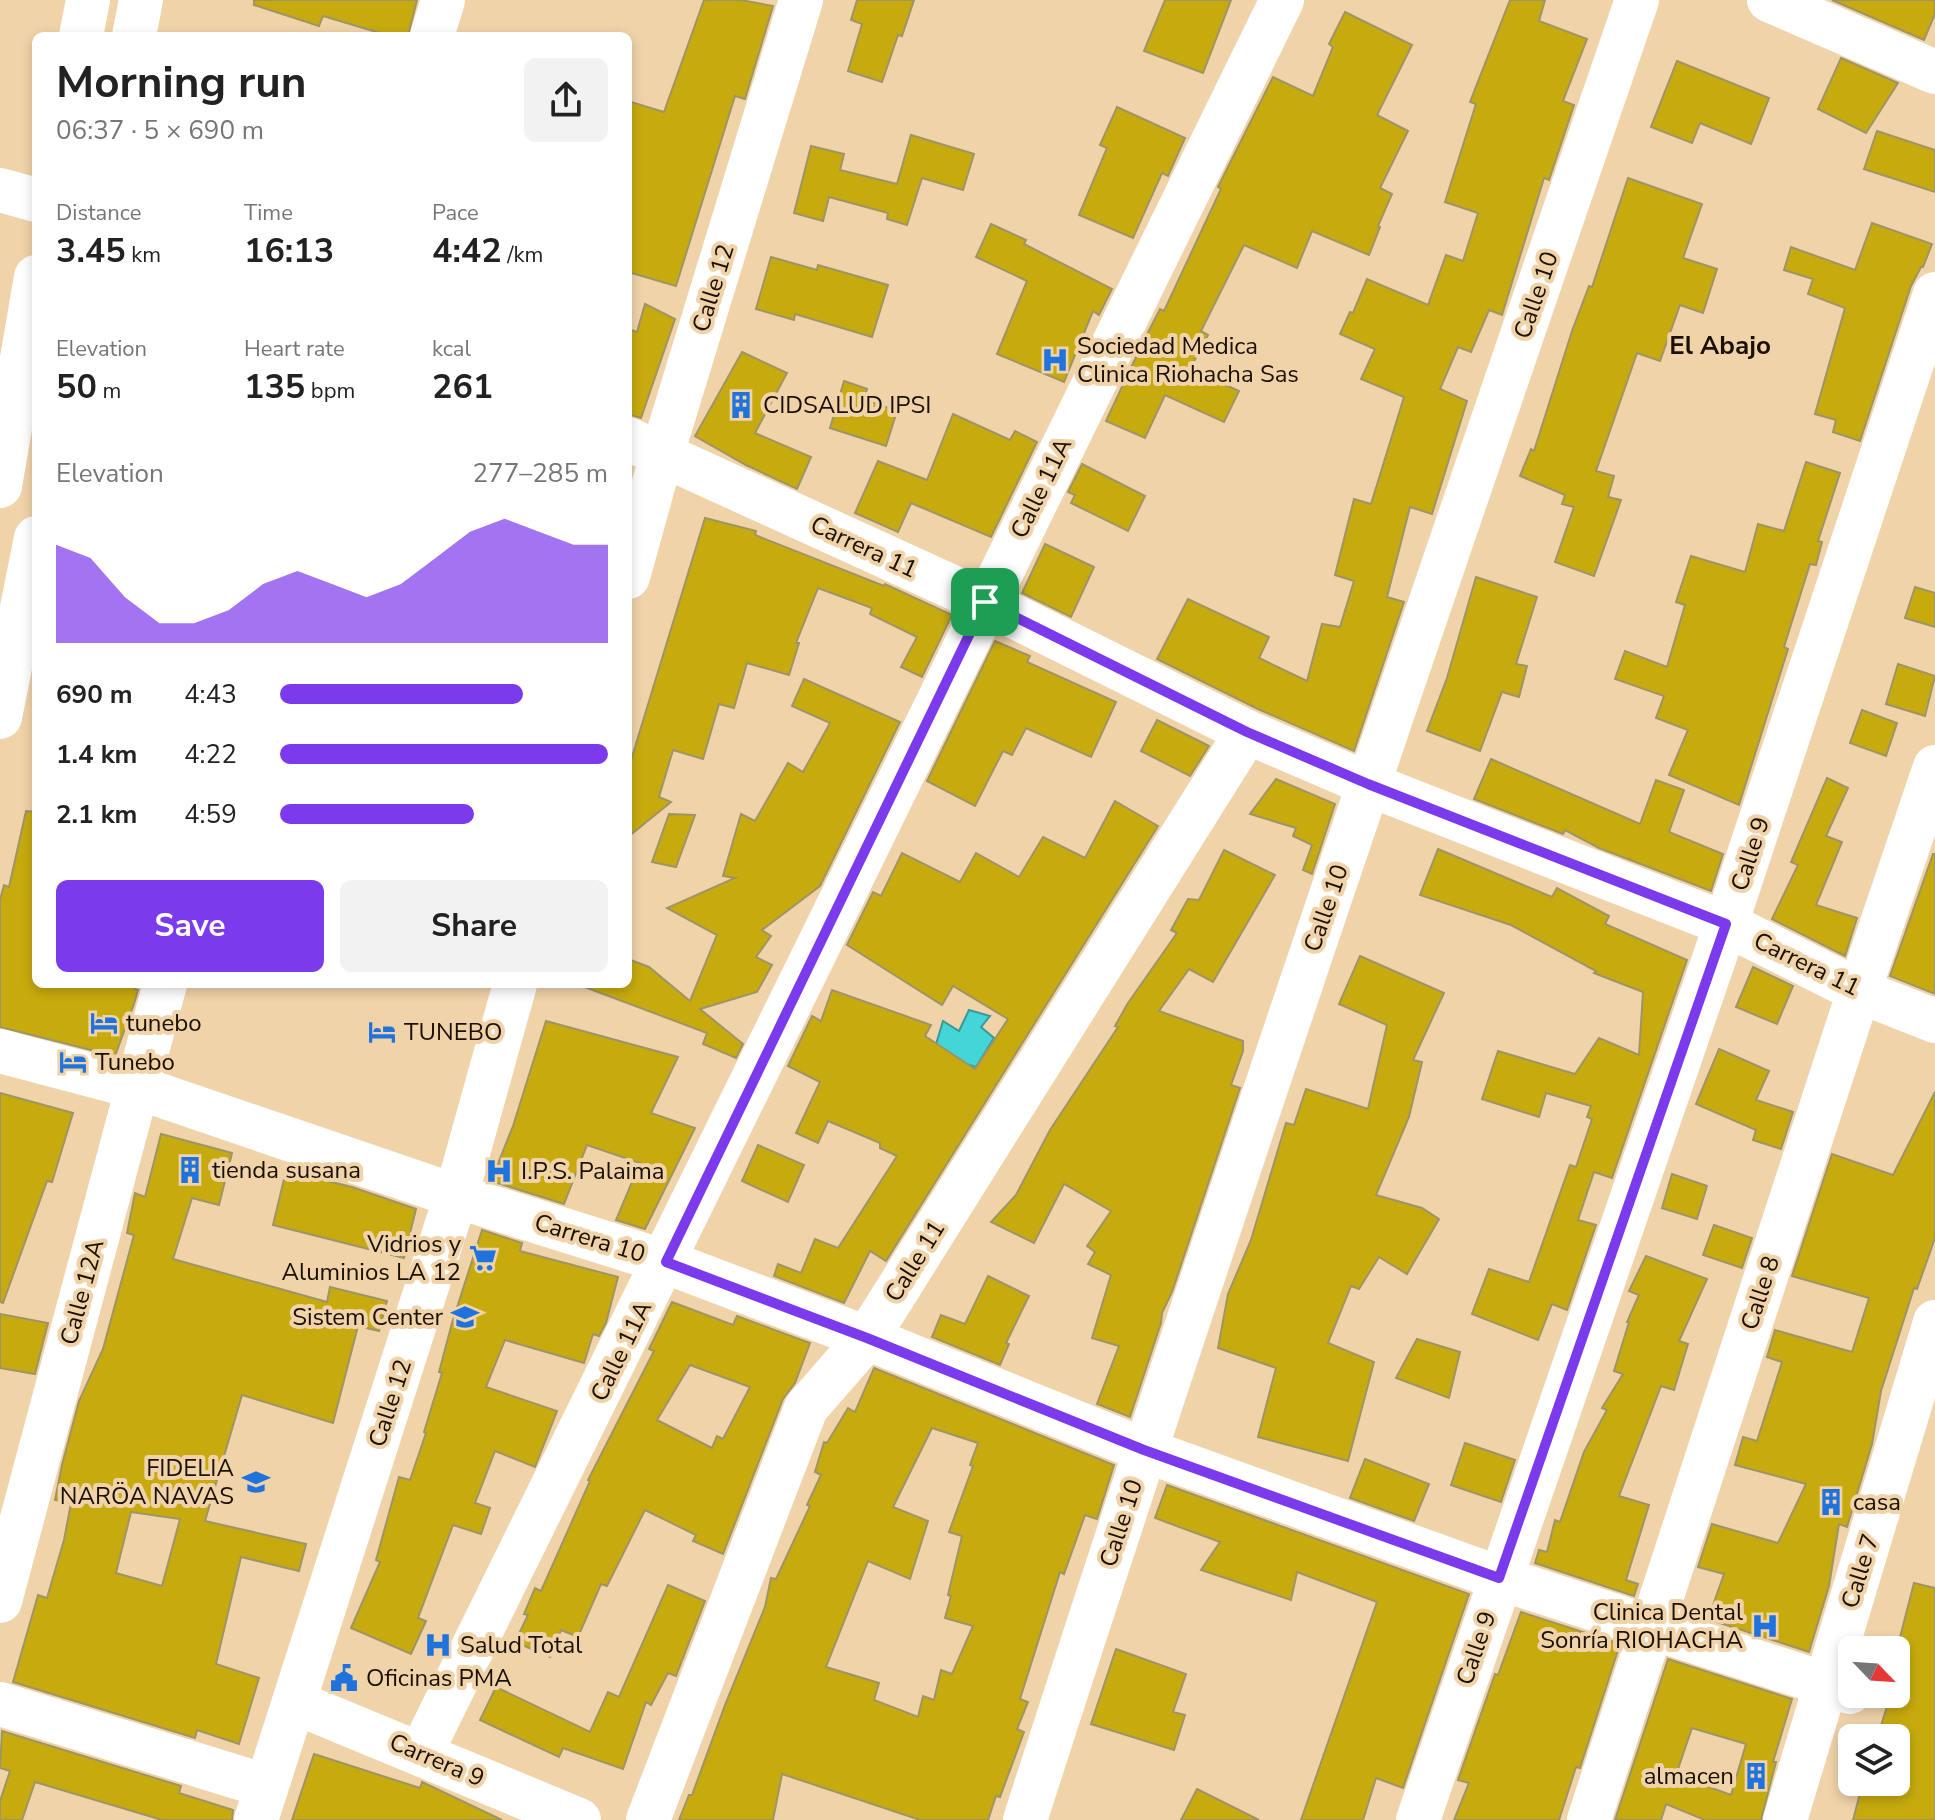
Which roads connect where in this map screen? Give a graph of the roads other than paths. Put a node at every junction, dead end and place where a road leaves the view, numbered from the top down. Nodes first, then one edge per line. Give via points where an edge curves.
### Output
1 (88, 0) edge
2 (141, 0) edge
3 (443, 0) edge
4 (801, 0) edge
5 (1282, 0) edge
6 (1637, 0) edge
7 (1769, 0) edge
8 (82, 32) edge
9 (135, 32) edge
10 (433, 32) edge
11 (1935, 72) edge
12 (0, 190) edge
13 (32, 199) edge
14 (1935, 294) edge
15 (32, 295) edge
16 (7, 407) edge
17 (645, 446) edge
18 (0, 486) edge
19 (632, 546) edge
20 (32, 558) edge
21 (985, 602) junction
22 (0, 717) edge
23 (1247, 732) junction
24 (1935, 767) edge
25 (1368, 784) junction
26 (1726, 924) junction
27 (164, 988) edge
28 (514, 988) edge
29 (1859, 991) junction
30 (1935, 1021) edge
31 (0, 1051) edge
32 (136, 1087) junction
33 (456, 1196) junction
34 (666, 1262) junction
35 (1935, 1322) edge
36 (867, 1338) junction
37 (1935, 1428) edge
38 (1144, 1450) junction
39 (1499, 1578) junction
40 (0, 1601) edge
41 (1650, 1628) junction
42 (1856, 1636) edge
43 (1868, 1636) edge
44 (1838, 1685) edge
45 (1838, 1698) edge
46 (294, 1702) junction
47 (0, 1704) edge
48 (1838, 1708) edge
49 (421, 1753) junction
50 (261, 1803) edge
51 (579, 1820) edge
52 (648, 1820) edge
53 (1025, 1820) edge
54 (1418, 1820) edge
55 (1589, 1820) edge
56 (1785, 1820) edge
57 (1812, 1820) edge

1 - 8 street
2 - 9 street
3 - 10 street
4 - 17 street, Calle 12
5 - 21 street, Calle 11A
6 - 25 street, Calle 10
7 - 11 street
12 - 13 street
14 - 26 street, Calle 9
15 - 16 street
16 - 18 street
17 - 19 street, Calle 12
17 - 21 street, Carrera 11
20 - 22 street
21 - 23 street, Carrera 11
21 - 34 street, Calle 11A
23 - 25 street, Carrera 11
23 - 36 street, Calle 11
24 - 29 street, Calle 8
25 - 26 street, Carrera 11
25 - 38 street, Calle 10
26 - 29 street, Carrera 11
26 - 39 street, Calle 9
27 - 32 street, Calle 12A
28 - 33 street, Calle 12
29 - 30 street, Carrera 11
29 - 41 street, Calle 8
31 - 32 street, Carrera 10
32 - 33 street, Carrera 10
32 - 40 street, Calle 12A
33 - 34 street, Carrera 10
33 - 46 street, Calle 12
34 - 36 street, Carrera 10
34 - 49 street, Calle 11A
35 - 42 street, Calle 7
36 - 38 street, Carrera 10
36 - 52 street, Calle 11 via 806,1408
37 - 43 street, Calle 7
38 - 39 street, Carrera 10
38 - 53 street, Calle 10
39 - 41 street, Carrera 10
39 - 54 street, Calle 9
41 - 44 street, Carrera 10
41 - 55 street, Calle 8
45 - 56 street, Calle 7
46 - 49 street, Carrera 9
46 - 50 street, Calle 12
47 - 50 street
48 - 57 street, Calle 7
49 - 51 street, Carrera 9

